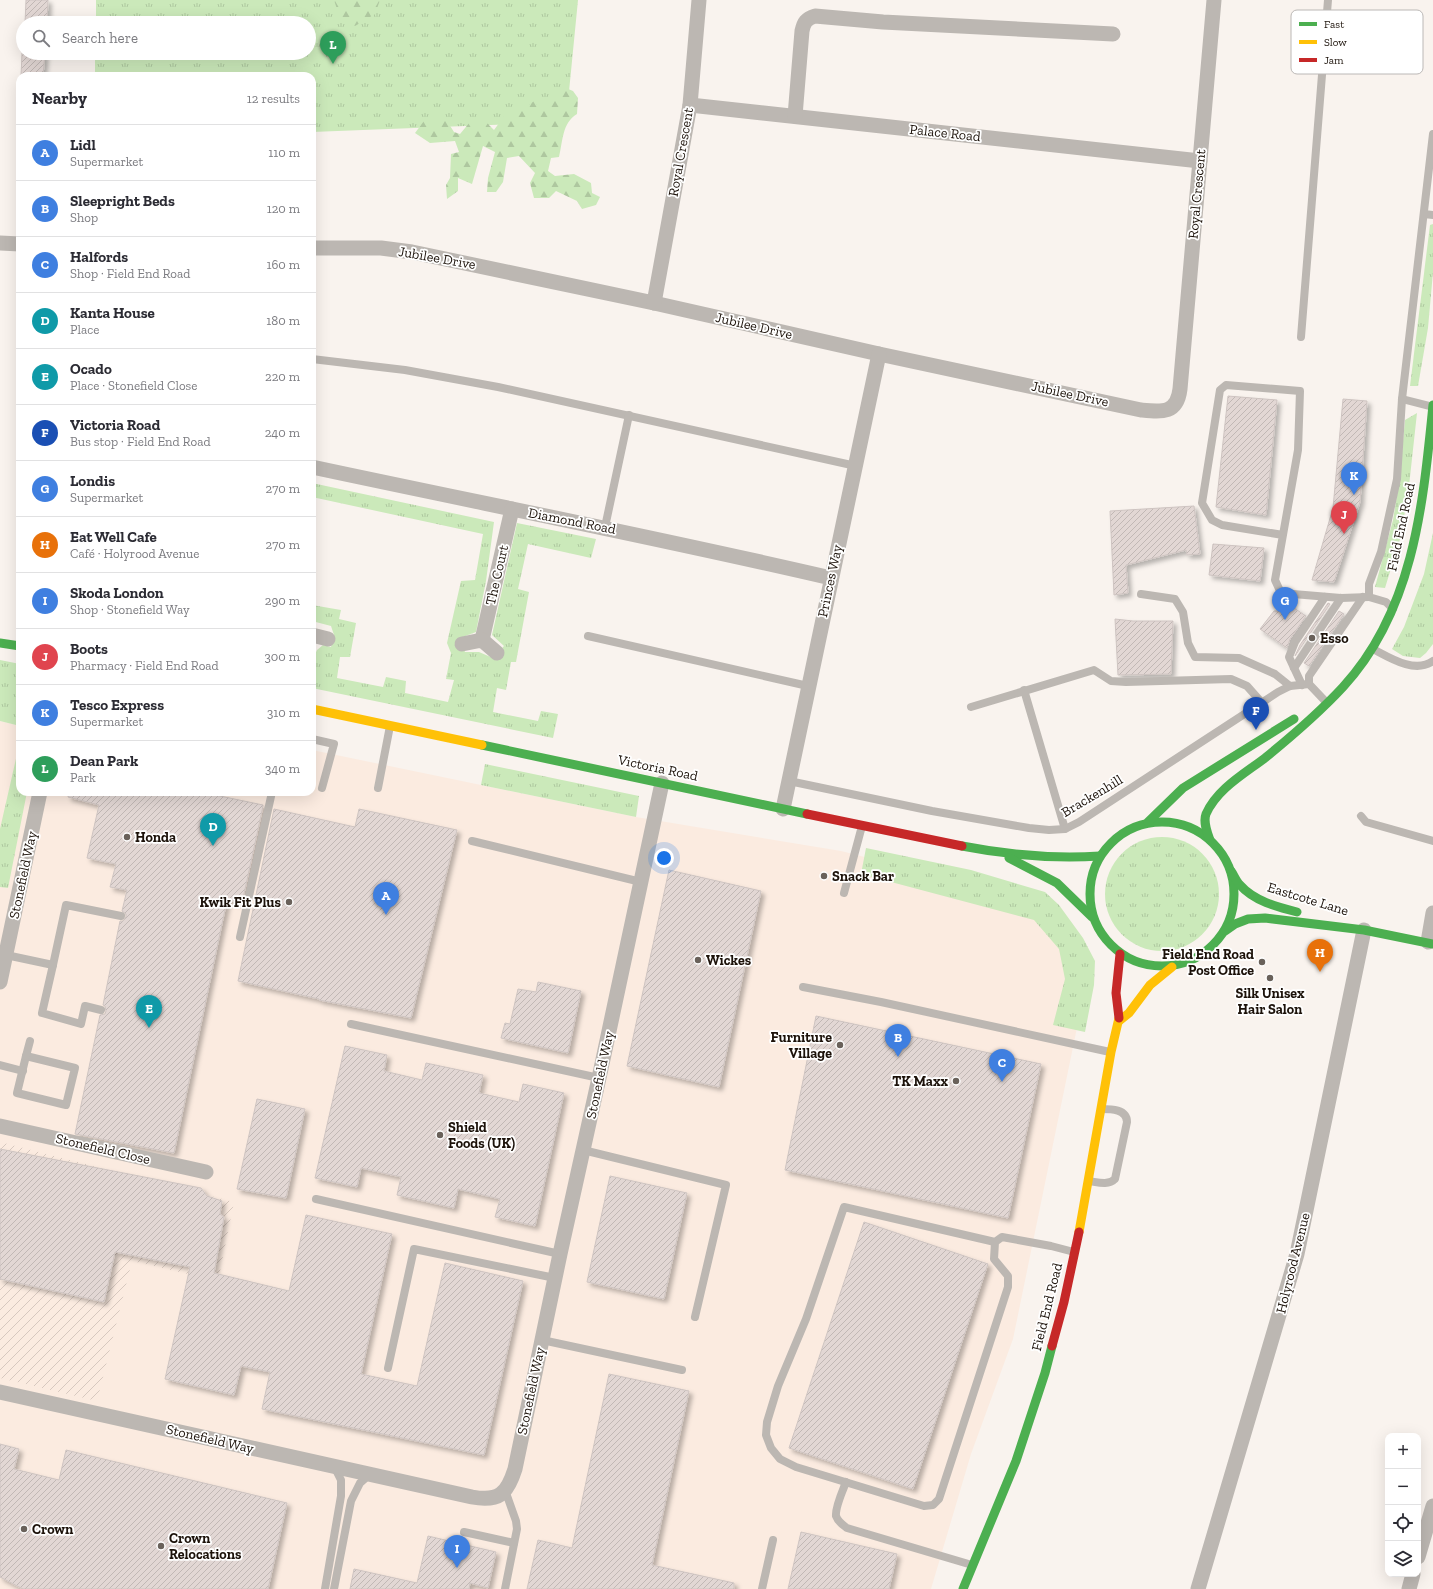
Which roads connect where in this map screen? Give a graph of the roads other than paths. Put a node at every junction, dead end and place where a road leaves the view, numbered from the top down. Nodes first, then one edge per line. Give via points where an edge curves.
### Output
1 (699, 0) edge
2 (1214, 0) edge
3 (1328, 0) edge
4 (1327, 10) edge
5 (1113, 34) dead end
6 (1322, 74) edge
7 (690, 105) junction
8 (795, 116) junction
9 (1433, 134) edge
10 (1200, 161) junction
11 (1424, 214) junction
12 (1433, 215) edge
13 (0, 243) edge
14 (16, 244) edge
15 (316, 248) edge
16 (654, 303) junction
17 (1301, 337) dead end
18 (879, 354) junction
19 (316, 359) edge
20 (1180, 389) joint
21 (1402, 399) junction
22 (1433, 406) edge
23 (629, 415) junction
24 (856, 466) junction
25 (316, 468) edge
26 (1430, 472) edge
27 (512, 509) junction
28 (605, 527) junction
29 (1283, 535) junction
30 (831, 578) junction
31 (1141, 594) dead end
32 (1325, 597) junction
33 (1366, 597) junction
34 (1341, 598) junction
35 (1393, 609) junction
36 (316, 636) edge
37 (588, 636) dead end
38 (328, 639) dead end
39 (482, 640) junction
40 (0, 643) edge
41 (462, 644) dead end
42 (16, 645) edge
43 (1372, 649) junction
44 (497, 653) dead end
45 (1433, 661) edge
46 (1294, 668) junction
47 (1306, 685) junction
48 (808, 686) junction
49 (1290, 686) junction
50 (1024, 690) junction
51 (1326, 702) junction
52 (1262, 703) junction
53 (971, 707) dead end
54 (316, 710) edge
55 (390, 725) junction
56 (316, 740) edge
57 (789, 781) junction
58 (662, 783) junction
59 (322, 788) dead end
60 (378, 788) dead end
61 (39, 796) edge
62 (271, 796) edge
63 (783, 809) junction
64 (1361, 816) dead end
65 (1148, 822) junction
66 (862, 825) junction
67 (1065, 829) junction
68 (1210, 840) junction
69 (472, 841) dead end
70 (1433, 841) edge
71 (999, 853) junction
72 (1100, 856) junction
73 (1231, 871) junction
74 (641, 882) junction
75 (844, 893) dead end
76 (1433, 912) edge
77 (121, 916) dead end
78 (1092, 917) junction
79 (1364, 930) junction
80 (1225, 931) junction
81 (240, 937) dead end
82 (1431, 943) edge
83 (1120, 954) junction
84 (6, 956) junction
85 (53, 965) junction
86 (1172, 967) junction
87 (0, 982) edge
88 (802, 987) dead end
89 (101, 1010) dead end
90 (1119, 1021) junction
91 (350, 1024) dead end
92 (30, 1041) dead end
93 (1110, 1052) junction
94 (26, 1056) junction
95 (0, 1065) edge
96 (23, 1070) junction
97 (599, 1078) junction
98 (1100, 1109) junction
99 (0, 1126) edge
100 (583, 1150) junction
101 (206, 1172) dead end
102 (1087, 1181) junction
103 (316, 1199) dead end
104 (995, 1242) junction
105 (1075, 1253) junction
106 (560, 1254) junction
107 (555, 1278) junction
108 (694, 1317) dead end
109 (542, 1340) junction
110 (388, 1368) dead end
111 (682, 1370) dead end
112 (0, 1392) edge
113 (334, 1466) junction
114 (370, 1474) junction
115 (846, 1482) junction
116 (505, 1490) junction
117 (1433, 1506) edge
118 (464, 1532) dead end
119 (773, 1540) dead end
120 (514, 1543) junction
121 (1421, 1547) edge
122 (973, 1566) junction
123 (1412, 1577) edge
124 (325, 1589) edge
125 (334, 1589) edge
126 (505, 1589) edge
127 (762, 1589) edge
128 (962, 1589) edge
129 (1198, 1589) edge
130 (1409, 1589) edge

1 - 7 street, Royal Crescent
2 - 10 street, Royal Crescent
3 - 4 lane
5 - 8 street via 815,16 808,18 802,32
6 - 17 lane
7 - 8 street, Palace Road
7 - 16 street, Royal Crescent
8 - 10 street, Palace Road
9 - 11 lane
10 - 20 street, Royal Crescent
11 - 12 lane
11 - 21 lane
13 - 14 street
15 - 16 street, Jubilee Drive via 382,248 412,252
16 - 18 street, Jubilee Drive
18 - 20 street, Jubilee Drive via 1148,411 1162,412 1174,407 1179,399
18 - 24 street, Princes Way
19 - 23 lane via 405,370
21 - 22 lane
21 - 33 lane via 1397,479 1381,552
22 - 26 street, Field End Road
23 - 24 lane
23 - 28 lane
24 - 30 street, Princes Way
25 - 27 street, Diamond Road
26 - 35 street, Field End Road via 1414,546
27 - 28 street, Diamond Road
27 - 39 street, The Court
28 - 30 street, Diamond Road
29 - 29 lane via 1298,450 1300,391 1226,385 1220,390 1202,503 1212,520 1222,525
29 - 32 lane via 1275,580 1281,593
30 - 48 street, Princes Way
31 - 49 lane via 1175,599 1183,612 1188,643 1194,657 1240,658 1275,674
32 - 34 lane
32 - 46 lane via 1295,642 1289,657
33 - 34 lane
33 - 35 lane via 1386,602
33 - 47 lane via 1309,676
34 - 46 lane
35 - 43 street, Field End Road
36 - 38 street
37 - 48 lane
39 - 41 street
39 - 44 street
40 - 42 street
43 - 45 lane via 1396,661 1416,666
43 - 51 street, Field End Road via 1353,676
46 - 47 lane
47 - 49 lane, Brackenhill
47 - 51 lane
48 - 57 street, Princes Way
49 - 52 lane, Brackenhill
50 - 52 lane via 1094,670 1111,681 1126,682 1231,678 1247,686
50 - 53 lane
50 - 67 lane
51 - 65 street, Field End Road via 1302,714 1183,788
51 - 68 street, Field End Road via 1261,761 1232,782 1216,799 1205,815
52 - 67 lane, Brackenhill via 1080,822
54 - 55 street, Victoria Road
55 - 58 street, Victoria Road
55 - 60 lane
56 - 59 lane via 334,744
57 - 63 street, Princes Way
57 - 67 lane, Brackenhill via 1022,827
58 - 63 street, Victoria Road
58 - 74 street, Stonefield Way
61 - 84 street, Stonefield Way
62 - 81 lane
63 - 66 street, Victoria Road
64 - 70 lane via 1366,822
65 - 68 street via 1174,822 1193,828
65 - 72 street via 1123,833 1110,843
66 - 71 street, Victoria Road
66 - 75 lane
68 - 73 street via 1222,854
69 - 74 lane
71 - 72 street, Victoria Road via 1071,858
71 - 78 street, Victoria Road via 1057,883
72 - 78 street via 1091,875 1089,896
73 - 79 street, Eastcote Lane via 1240,885 1263,901
73 - 80 street via 1234,892 1232,912
74 - 97 street, Stonefield Way
76 - 82 street
77 - 85 lane via 66,905
78 - 83 street via 1103,938
79 - 80 street, Eastcote Lane via 1265,918 1248,919
79 - 82 street, Eastcote Lane
79 - 129 street, Holyrood Avenue via 1298,1254
80 - 86 street via 1209,949 1192,960
83 - 86 street via 1142,964
83 - 90 street, Field End Road via 1116,993
84 - 85 lane
84 - 87 street, Stonefield Way
85 - 89 lane via 42,1013 81,1024 85,1006
86 - 90 street, Field End Road via 1150,985
88 - 93 lane
90 - 93 street, Field End Road
91 - 97 lane
92 - 94 lane
93 - 98 street, Field End Road
94 - 96 lane
94 - 96 lane via 75,1068 66,1106 17,1093
95 - 96 lane
97 - 100 street, Stonefield Way
98 - 102 street, Field End Road
98 - 102 lane via 1124,1114 1127,1122 1115,1179 1104,1183
99 - 101 street, Stonefield Close
100 - 106 street, Stonefield Way
100 - 108 lane via 726,1185
102 - 105 street, Field End Road
103 - 106 lane
104 - 105 lane via 1002,1238
104 - 115 lane via 994,1259 1008,1276 1008,1287 939,1499 933,1505 924,1506
104 - 115 lane via 844,1207 806,1319 778,1386 767,1422 766,1435 771,1448 780,1459 796,1467
105 - 122 street, Field End Road via 1062,1309 1016,1461
106 - 107 street, Stonefield Way
107 - 109 street, Stonefield Way
107 - 110 lane via 414,1249
109 - 111 lane
109 - 116 street, Stonefield Way via 515,1469
112 - 113 street, Stonefield Way
113 - 114 street, Stonefield Way
113 - 124 lane via 341,1480 342,1496
114 - 116 street, Stonefield Way via 487,1500 497,1497
114 - 125 lane via 360,1483 351,1501
115 - 122 lane via 836,1516 840,1524
116 - 120 lane via 516,1521
117 - 121 street
118 - 120 lane
119 - 127 lane
120 - 126 lane
122 - 128 street, Field End Road
123 - 130 street

